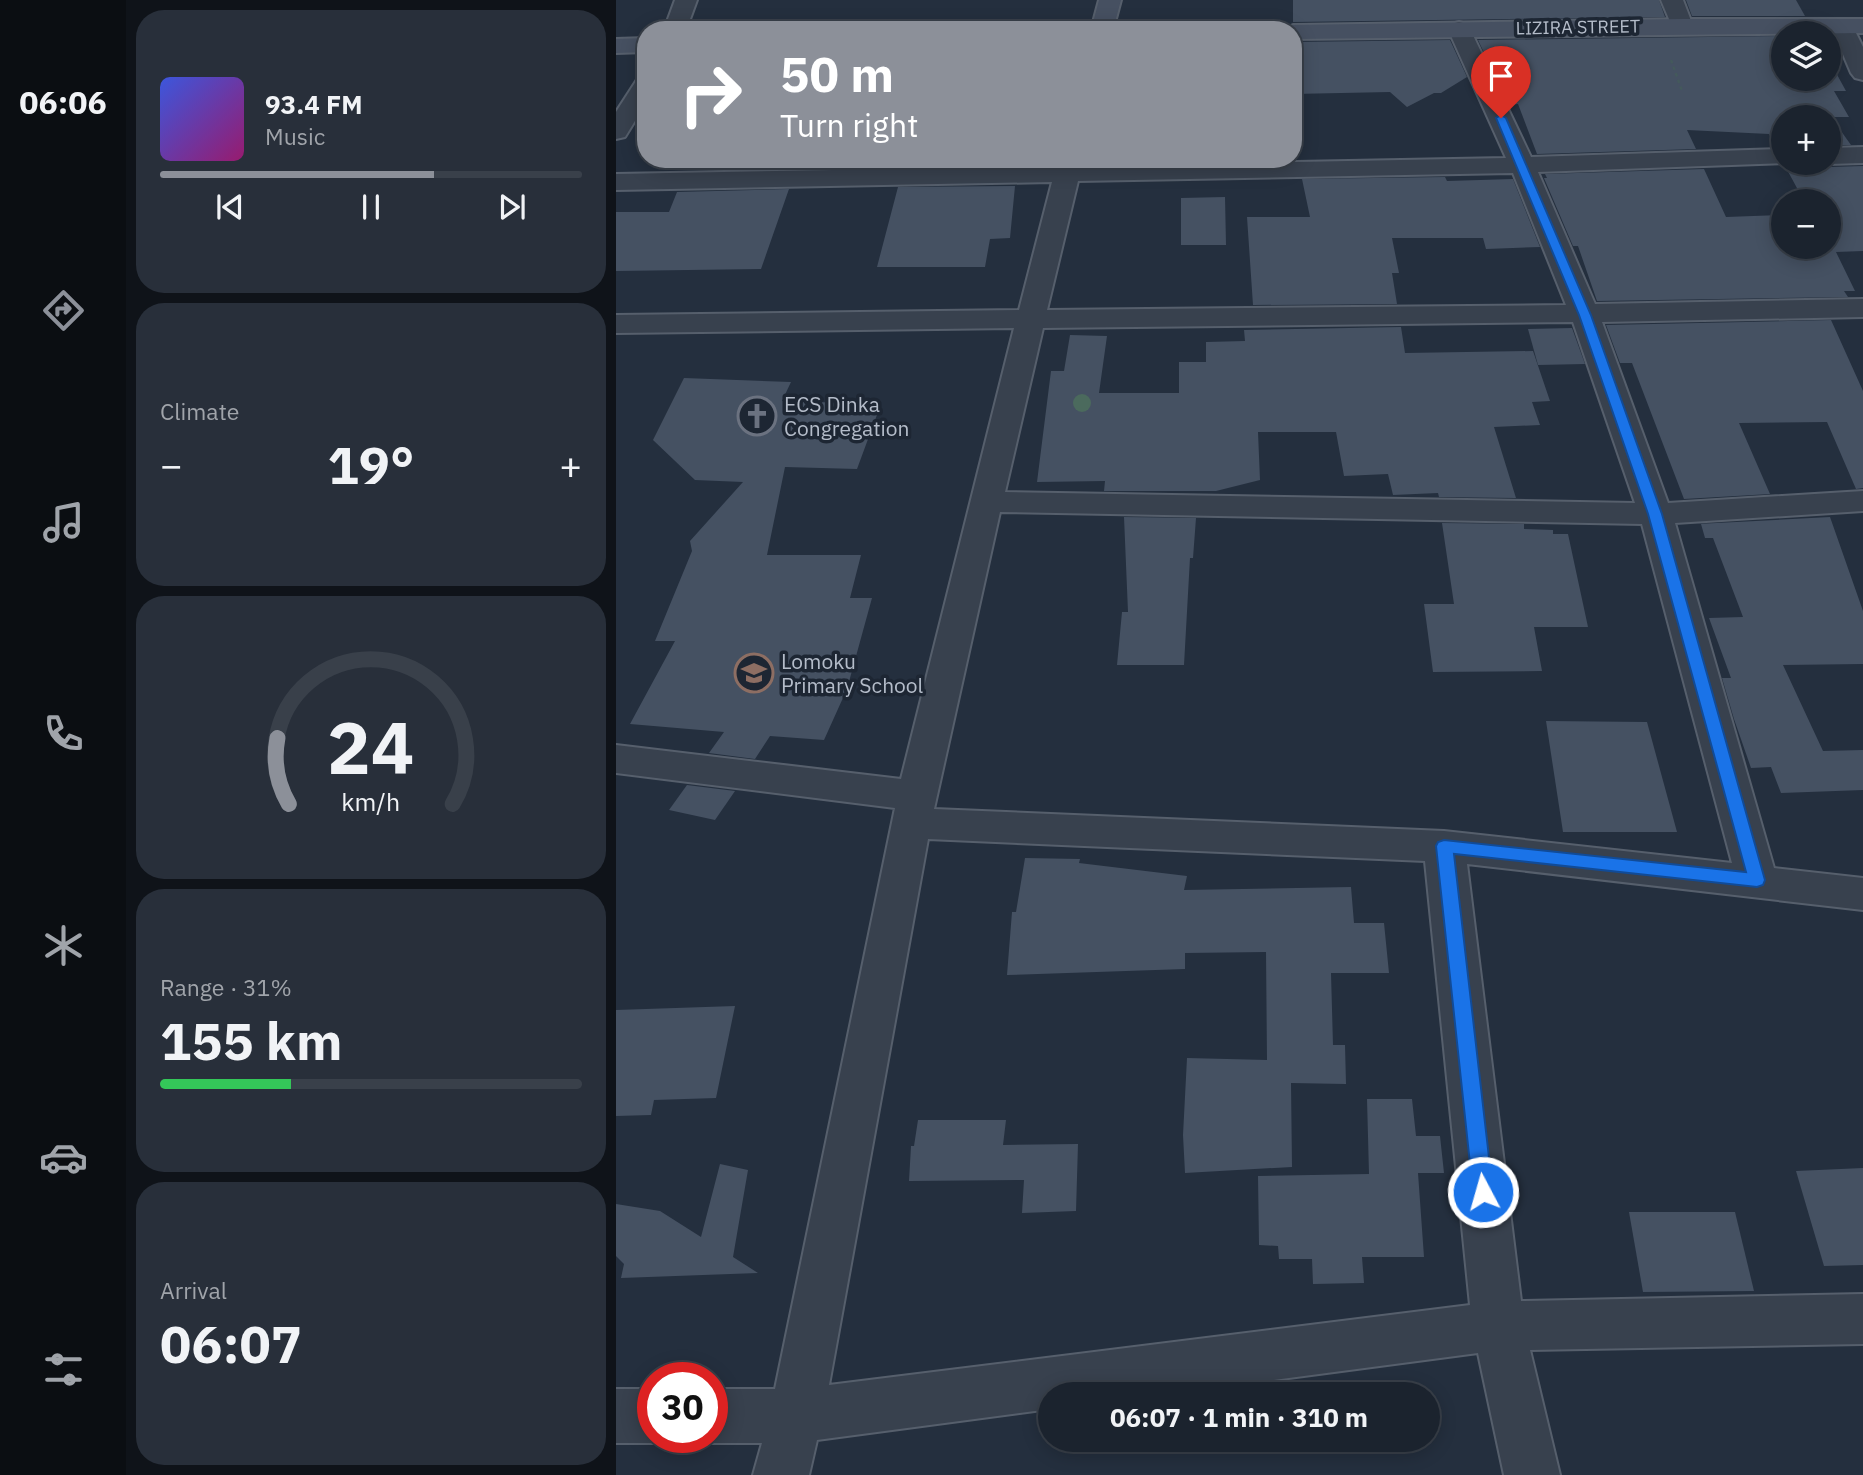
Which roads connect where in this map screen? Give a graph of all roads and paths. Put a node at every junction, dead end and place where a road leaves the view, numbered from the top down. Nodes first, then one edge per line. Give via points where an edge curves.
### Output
1 (686, 0) edge
2 (1110, 0) edge
3 (1672, 0) edge
4 (678, 21) edge
5 (1104, 21) edge
6 (1682, 26) junction
7 (1853, 26) edge
8 (1459, 29) junction
9 (1302, 32) edge
10 (637, 45) edge
11 (616, 46) edge
12 (1863, 73) edge
13 (637, 98) edge
14 (616, 132) edge
15 (1863, 155) edge
16 (1841, 156) edge
17 (1771, 157) edge
18 (1520, 165) junction
19 (1302, 166) edge
20 (1038, 168) edge
21 (1068, 168) edge
22 (616, 182) edge
23 (1863, 308) edge
24 (1585, 315) junction
25 (1032, 317) junction
26 (616, 324) edge
27 (1863, 501) edge
28 (986, 502) junction
29 (1655, 514) junction
30 (616, 759) edge
31 (915, 809) junction
32 (1444, 846) junction
33 (1757, 880) junction
34 (1863, 894) edge
35 (1863, 1319) edge
36 (1498, 1326) junction
37 (616, 1416) edge
38 (637, 1416) edge
39 (728, 1416) edge
40 (796, 1416) junction
41 (781, 1475) edge
42 (1532, 1475) edge

1 - 4 street
2 - 5 street
3 - 6 street
6 - 7 street, LIZIRA STREET
6 - 8 street, LIZIRA STREET
7 - 12 street
8 - 9 street, LIZIRA STREET
8 - 18 street
10 - 11 street
13 - 14 street
15 - 16 street
17 - 18 street
18 - 19 street
18 - 24 street
20 - 22 street
21 - 25 street
23 - 24 street
24 - 25 street
24 - 29 street
25 - 26 street
25 - 28 street
27 - 29 street
28 - 29 street
28 - 31 street
29 - 33 street
30 - 31 street
31 - 32 street
31 - 40 street
32 - 33 street
32 - 36 street
33 - 34 street
35 - 36 street
36 - 40 street
36 - 42 street
37 - 38 street
39 - 40 street
40 - 41 street

